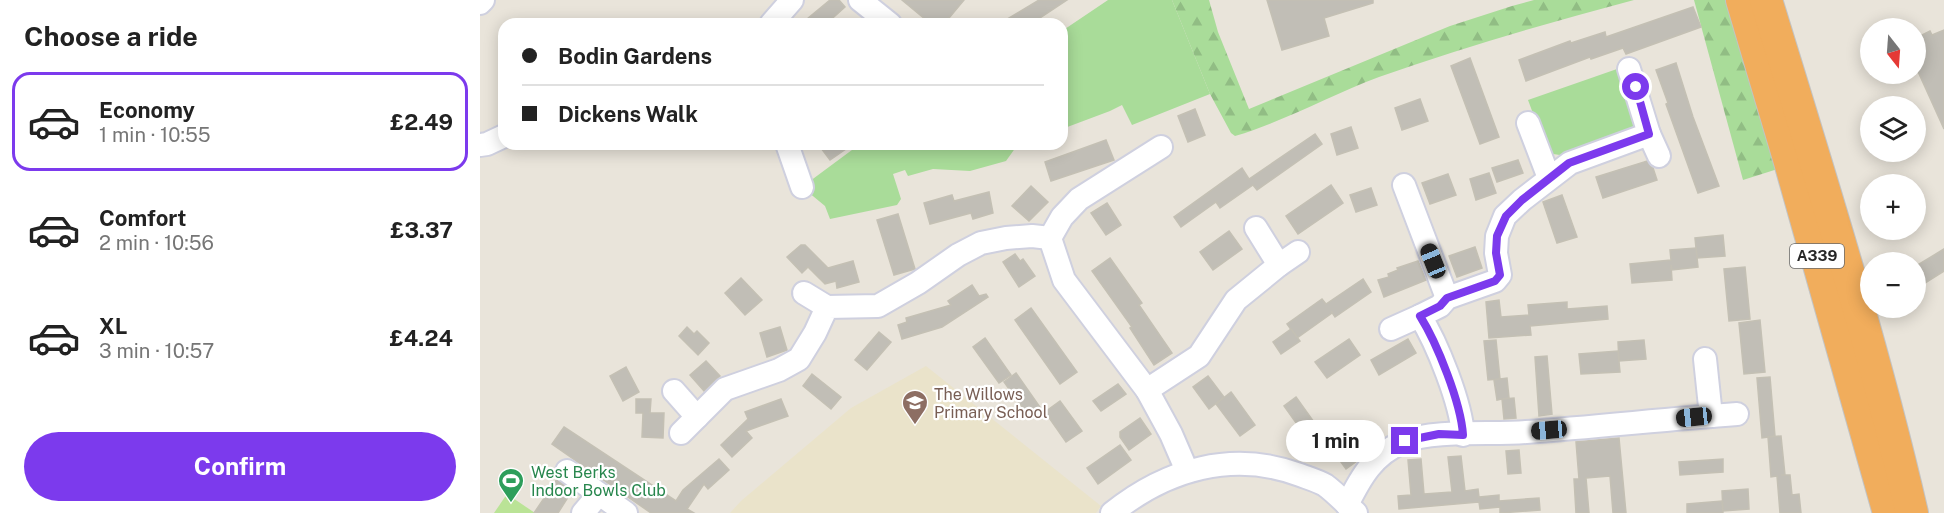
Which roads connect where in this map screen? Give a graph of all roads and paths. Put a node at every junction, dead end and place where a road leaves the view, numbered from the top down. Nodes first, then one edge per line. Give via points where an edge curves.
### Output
1 (483, 0) edge
2 (792, 0) edge
3 (860, 0) edge
4 (1742, 0) edge
5 (1766, 0) edge
6 (480, 3) edge
7 (776, 18) edge
8 (882, 18) edge
9 (1629, 69) dead end
10 (1528, 123) dead end
11 (1649, 134) junction
12 (498, 139) edge
13 (480, 145) edge
14 (1161, 147) dead end
15 (791, 150) edge
16 (1659, 156) dead end
17 (1549, 178) junction
18 (1404, 185) dead end
19 (802, 187) dead end
20 (1256, 228) dead end
21 (1050, 238) junction
22 (1298, 252) dead end
23 (1279, 265) junction
24 (804, 293) dead end
25 (1447, 298) junction
26 (827, 307) junction
27 (1420, 316) junction
28 (1391, 329) dead end
29 (1705, 359) dead end
30 (1148, 390) junction
31 (674, 391) dead end
32 (1737, 414) dead end
33 (1711, 416) junction
34 (697, 417) junction
35 (681, 433) dead end
36 (1463, 435) junction
37 (567, 471) dead end
38 (1187, 471) junction
39 (598, 494) junction
40 (1352, 509) edge
41 (583, 513) edge
42 (626, 513) edge
43 (1112, 513) edge
44 (1888, 513) edge
45 (1912, 513) edge

1 - 6 street
2 - 7 street
3 - 8 street
4 - 44 highway, A339
5 - 45 highway, A339 via 1835,224
9 - 11 street
10 - 17 street
11 - 16 street
11 - 17 street via 1569,163
12 - 13 street
14 - 21 street via 1079,199
15 - 19 street
17 - 25 street via 1506,216 1497,236 1500,275 1495,281
18 - 25 street
20 - 23 street
21 - 26 street via 1015,237 981,243 879,306
21 - 30 street via 1064,280
22 - 23 street
23 - 30 street via 1236,300 1199,356
24 - 26 street
25 - 27 street
26 - 34 street via 799,359 725,388
27 - 28 street
27 - 36 street via 1457,402
29 - 33 street
30 - 38 street
31 - 34 street
32 - 33 street
33 - 36 street
34 - 35 street
36 - 40 street via 1439,434 1405,441 1385,452 1362,474
37 - 39 street
38 - 40 street via 1229,463 1277,466 1325,485
38 - 43 street via 1148,487
39 - 41 street
39 - 42 street

